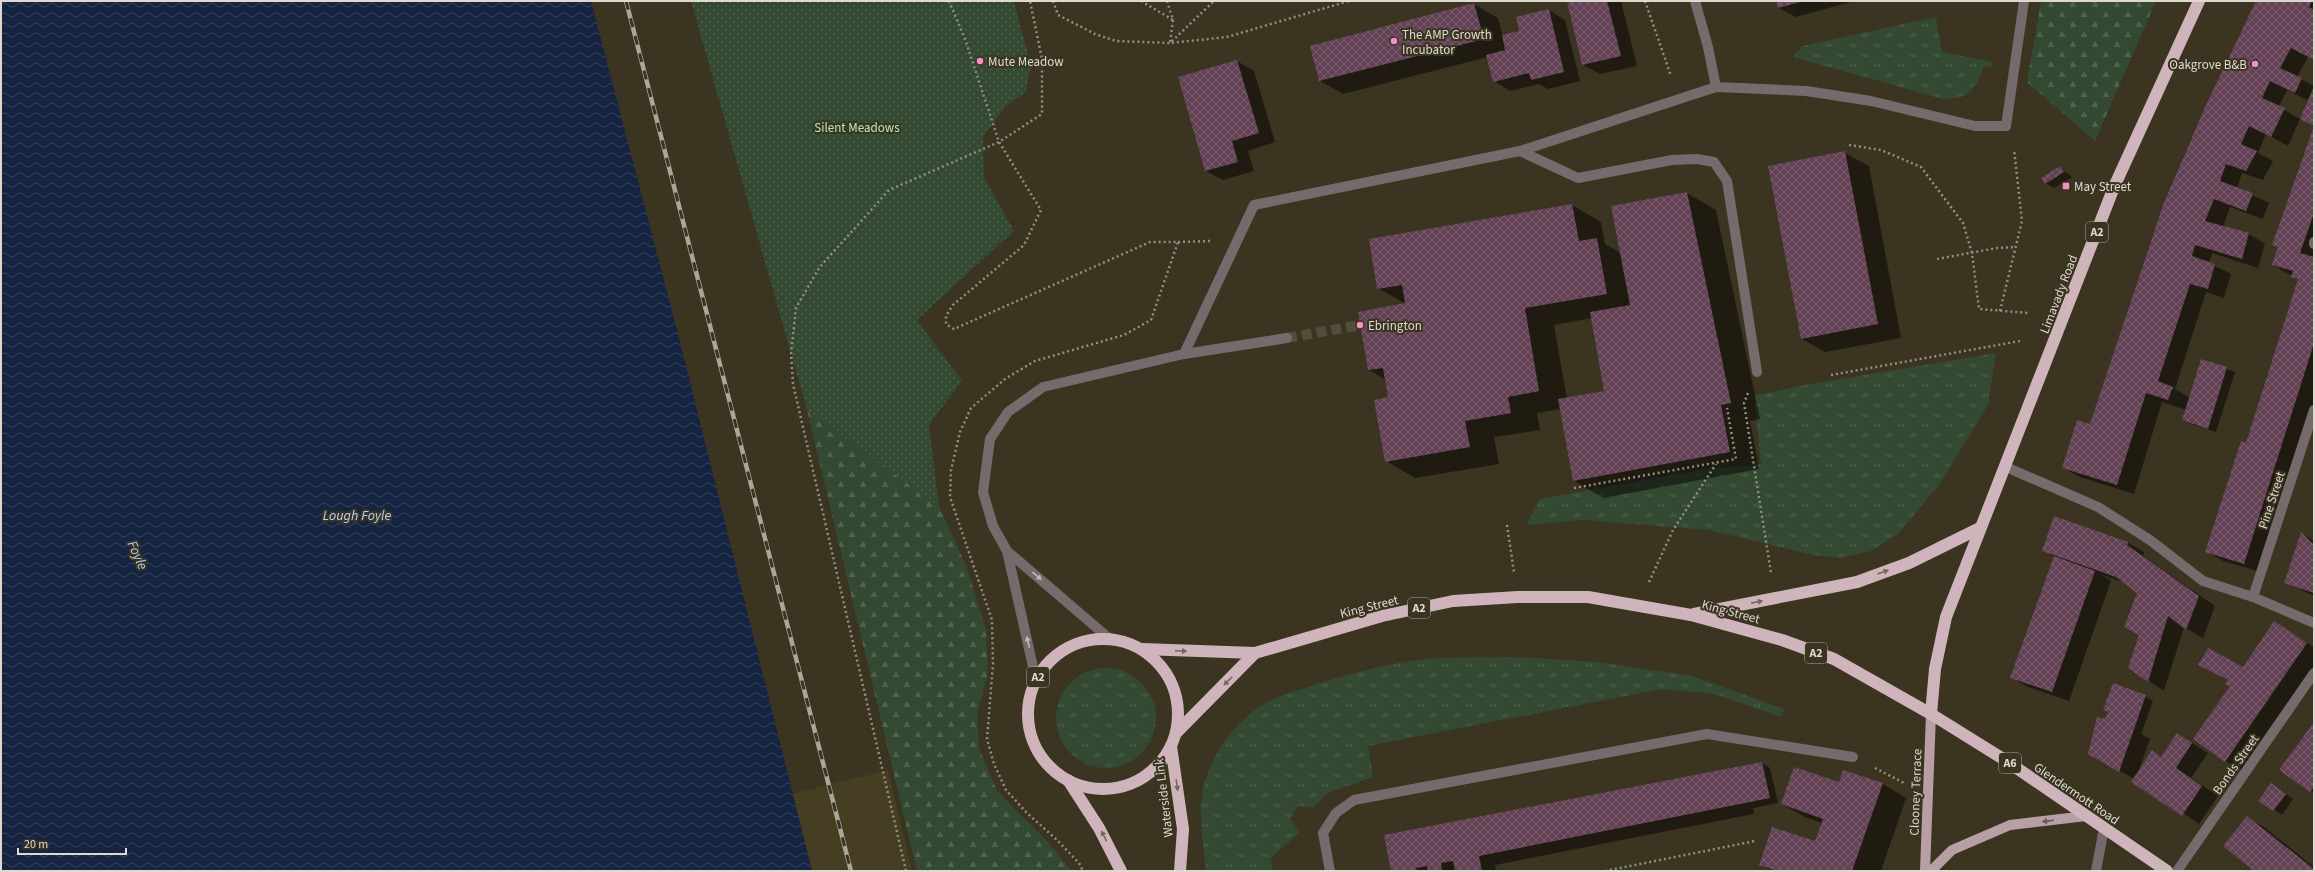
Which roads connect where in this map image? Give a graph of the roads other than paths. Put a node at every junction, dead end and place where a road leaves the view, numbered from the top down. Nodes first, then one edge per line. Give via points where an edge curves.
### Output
1 (1695, 1) edge
2 (2024, 1) edge
3 (2199, 1) edge
4 (1716, 87) junction
5 (1520, 152) junction
6 (1287, 338) tunnel mouth
7 (1184, 354) junction
8 (1756, 372) road end
9 (2314, 410) edge
10 (2006, 467) junction
11 (1980, 528) junction
12 (1007, 551) junction
13 (2253, 597) junction
14 (1691, 615) junction
15 (2314, 623) edge
16 (1111, 640) junction
17 (1142, 649) junction
18 (1255, 653) junction
19 (2314, 673) edge
20 (1036, 680) junction
21 (1931, 714) junction
22 (1176, 733) junction
23 (1171, 746) junction
24 (1853, 757) road end
25 (1068, 780) junction
26 (2086, 816) junction
27 (2104, 828) junction
28 (1121, 871) edge
29 (1180, 871) edge
30 (1330, 871) edge
31 (1925, 871) edge
32 (1931, 871) edge
33 (2096, 871) edge
34 (2167, 871) edge
35 (2177, 871) edge

1 - 4 street
2 - 4 street via 2006,126 1975,126 1871,101 1806,91
3 - 10 highway, Limavady Road / A2 via 2114,187
4 - 5 street
5 - 7 street via 1254,205
5 - 8 street via 1578,178 1672,160 1697,159 1714,162 1727,181
6 - 7 street
7 - 12 street via 1043,387 1008,412 990,439 983,492 993,526
9 - 13 street, Pine Street
10 - 11 highway, A2
10 - 13 street via 2098,507 2150,540 2203,581
14 -> 11 highway via 1857,582 1909,563
11 - 21 highway, A2 via 1946,617 1935,669
12 -> 16 street
20 -> 12 street
13 - 15 street
14 - 18 highway, King Street / A2 via 1588,597 1518,597 1453,602 1382,616
14 - 21 highway, King Street / A2 via 1782,640 1834,660
16 - 17 highway, Waterside Link / A2
16 - 20 highway, Waterside Link / A2 via 1077,643 1065,649 1046,666
17 -> 18 highway, King Street / A2
17 - 22 highway, Waterside Link / A2 via 1163,668 1175,691 1178,710
18 -> 22 highway, King Street / A2
19 - 35 street, Bonds Street
20 - 25 highway, Waterside Link / A2 via 1028,712 1033,742 1053,770
21 - 26 highway, Glendermott Road / A6
21 - 31 main road, Clooney Terrace
22 - 23 highway, Waterside Link / A2
23 - 25 highway, Waterside Link / A2 via 1158,765 1132,783 1114,788 1096,788
23 -> 29 highway, Waterside Link / A2 via 1183,829
24 - 30 street via 1707,734 1354,800 1336,813 1323,833
28 -> 25 highway, Waterside Link / A2 via 1100,828
26 - 27 highway, Glendermott Road / A6
26 -> 32 main road via 2010,825 1952,850
27 - 33 street
27 - 34 highway, Glendermott Road / A6

